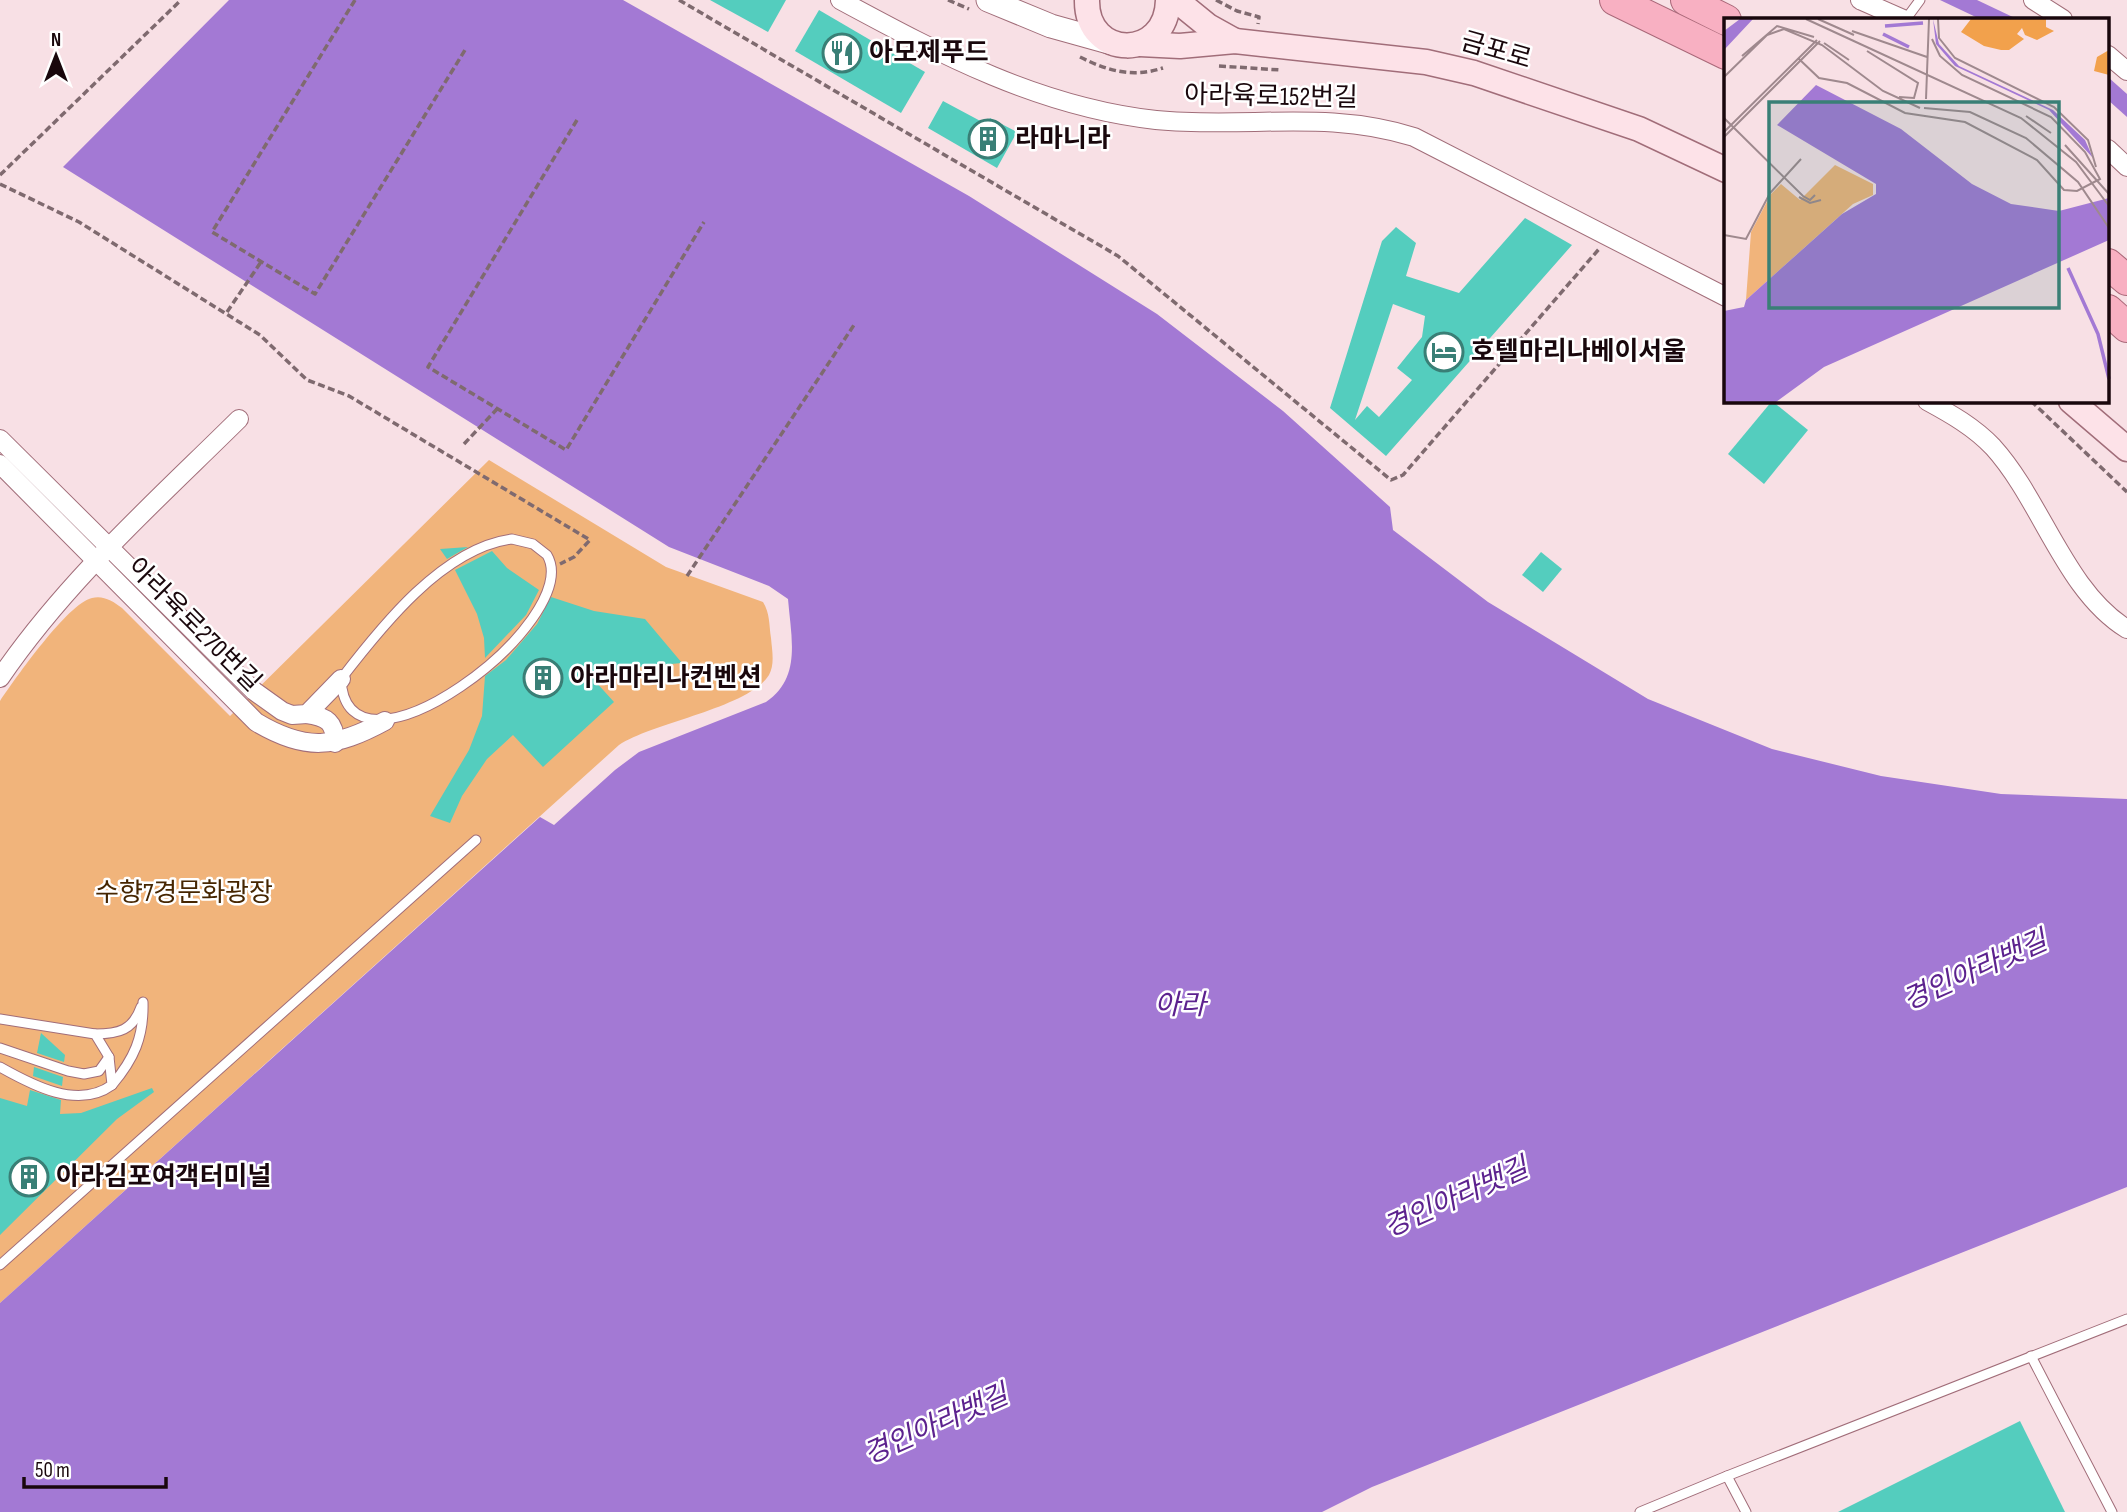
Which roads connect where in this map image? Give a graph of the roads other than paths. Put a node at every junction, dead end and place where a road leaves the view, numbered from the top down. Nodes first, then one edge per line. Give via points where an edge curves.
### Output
1 (840, 0) edge
2 (988, 0) edge
3 (1087, 0) edge
4 (1168, 0) edge
5 (1176, 0) edge
6 (1615, 0) edge
7 (1686, 0) edge
8 (1860, 0) edge
9 (2033, 0) edge
10 (1911, 12) edge
11 (2061, 18) edge
12 (1724, 19) edge
13 (1235, 41) junction
14 (1112, 43) junction
15 (1140, 44) junction
16 (1724, 53) edge
17 (2110, 57) edge
18 (2127, 71) edge
19 (2110, 151) edge
20 (2127, 167) edge
21 (1724, 169) edge
22 (2110, 266) edge
23 (2127, 280) edge
24 (1724, 296) edge
25 (2110, 312) edge
26 (2127, 327) edge
27 (1929, 402) edge
28 (2072, 402) edge
29 (239, 419) dead end
30 (0, 439) edge
31 (2127, 449) edge
32 (0, 464) edge
33 (109, 549) junction
34 (95, 562) junction
35 (2127, 629) edge
36 (0, 678) edge
37 (341, 678) junction
38 (269, 703) junction
39 (307, 713) junction
40 (385, 721) junction
41 (256, 722) junction
42 (335, 743) junction
43 (476, 840) dead end
44 (1, 1020) edge
45 (95, 1034) junction
46 (0, 1048) edge
47 (109, 1057) junction
48 (0, 1067) edge
49 (112, 1085) junction
50 (0, 1265) edge
51 (2127, 1319) edge
52 (2031, 1356) junction
53 (1727, 1476) junction
54 (1640, 1512) edge
55 (1746, 1512) edge
56 (2112, 1512) edge

1 - 24 street, 아라육로152번길 via 998,81 1092,110 1198,123 1332,120 1401,133 1439,147
2 - 14 street
3 - 14 main road via 1092,25
4 - 15 main road via 1161,27
5 - 13 main road
6 - 16 highway
7 - 12 highway
8 - 10 street
9 - 11 street
13 - 15 main road
13 - 21 main road, 금포로 via 1426,62 1474,74 1639,130
14 - 15 main road
17 - 18 street
19 - 20 street
22 - 23 highway
25 - 26 highway
27 - 35 street via 1967,424 1994,448 2094,601
28 - 31 main road
29 - 33 street
30 - 33 street, 아라육로270번길
32 - 34 street, 아라육로270번길
33 - 34 street
33 - 38 street, 아라육로270번길
34 - 36 street
34 - 41 street, 아라육로270번길
37 - 39 street
37 - 40 lane via 348,708 360,717
37 - 40 lane via 407,601 475,551 499,541 522,541 547,555 551,566 545,599 507,648 450,693
38 - 39 street, 아라육로270번길 via 292,715
38 - 41 street
39 - 42 street via 329,720
40 - 42 street, 아라육로270번길
41 - 42 street, 아라육로270번길 via 286,738
43 - 50 lane
44 - 45 lane
45 - 47 lane
45 - 49 lane via 128,1028 143,1002 138,1048
46 - 47 lane via 84,1074 99,1071
47 - 49 lane
48 - 49 lane via 79,1097
51 - 52 lane
52 - 53 lane
52 - 56 lane
53 - 54 lane
53 - 55 lane

